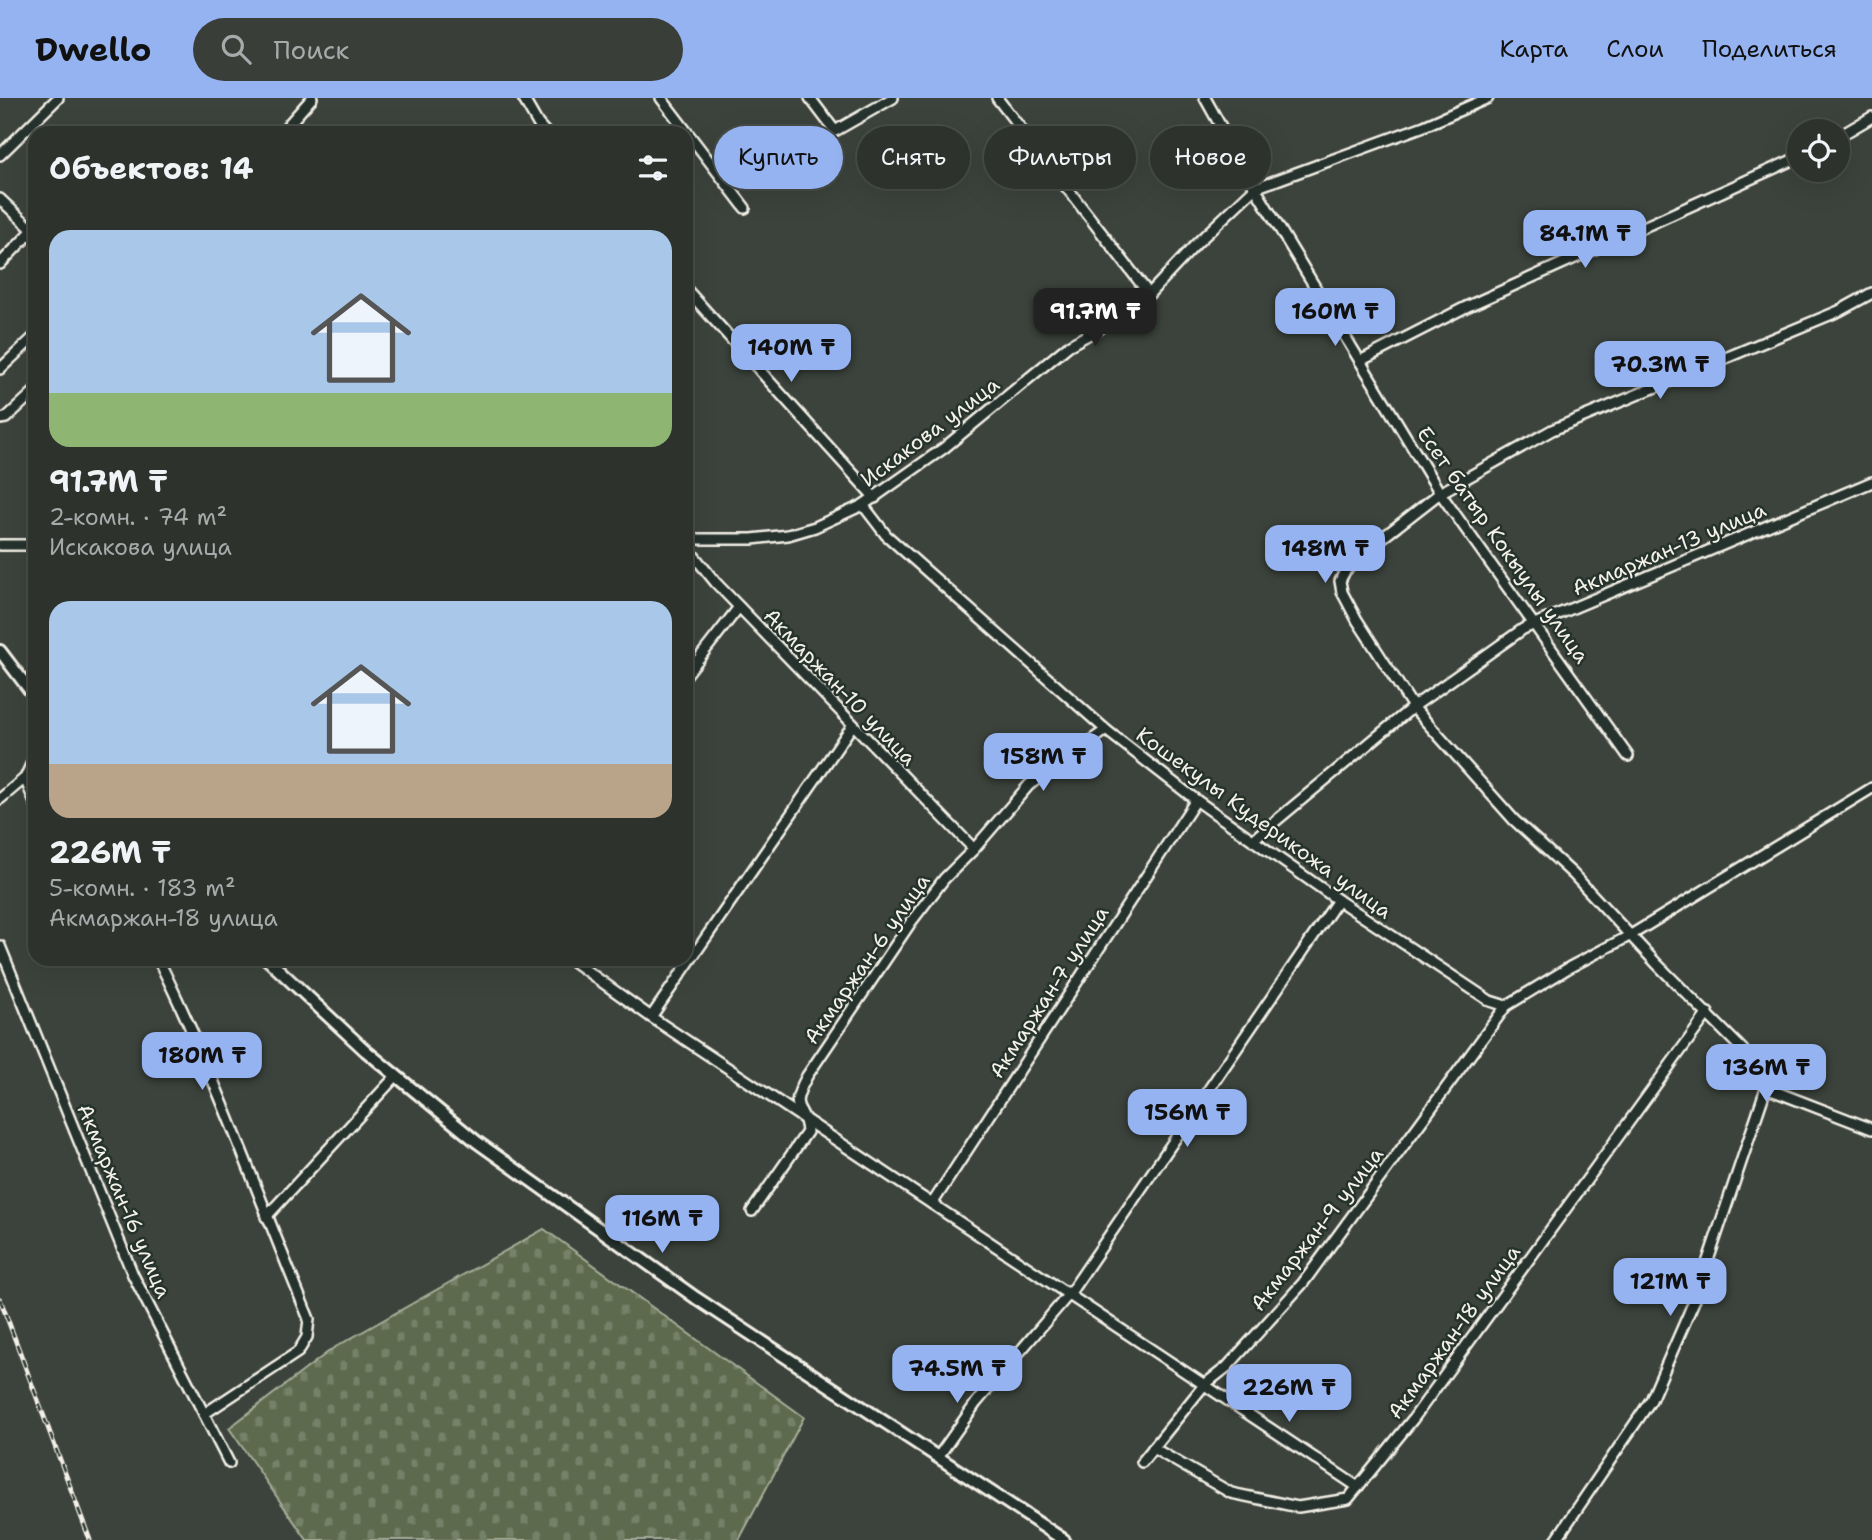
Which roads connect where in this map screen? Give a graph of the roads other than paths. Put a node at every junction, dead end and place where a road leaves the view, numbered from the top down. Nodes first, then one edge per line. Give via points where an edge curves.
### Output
1 (58, 98) edge
2 (312, 98) edge
3 (523, 98) edge
4 (661, 98) edge
5 (810, 98) edge
6 (893, 98) edge
7 (997, 98) edge
8 (1205, 98) edge
9 (1488, 98) edge
10 (1872, 117) edge
11 (538, 124) edge
12 (30, 126) edge
13 (287, 126) edge
14 (682, 126) edge
15 (1221, 126) edge
16 (28, 127) edge
17 (1850, 129) edge
18 (693, 140) edge
19 (0, 155) edge
20 (1787, 162) edge
21 (1271, 182) edge
22 (1254, 189) edge
23 (1256, 189) edge
24 (0, 199) edge
25 (745, 208) dead end
26 (28, 225) edge
27 (28, 237) edge
28 (0, 264) edge
29 (1872, 293) edge
30 (1149, 294) junction
31 (693, 297) edge
32 (28, 343) edge
33 (1360, 361) junction
34 (0, 369) edge
35 (28, 398) edge
36 (0, 419) edge
37 (1872, 482) edge
38 (1440, 493) junction
39 (875, 498) junction
40 (863, 505) junction
41 (693, 539) edge
42 (0, 545) edge
43 (28, 545) edge
44 (693, 556) edge
45 (739, 607) junction
46 (1535, 624) junction
47 (0, 650) edge
48 (693, 666) edge
49 (28, 688) edge
50 (1413, 707) junction
51 (852, 726) junction
52 (1106, 730) junction
53 (1628, 756) dead end
54 (28, 773) edge
55 (26, 778) junction
56 (28, 784) edge
57 (1872, 788) edge
58 (0, 799) edge
59 (1196, 800) junction
60 (1254, 839) junction
61 (974, 849) junction
62 (1338, 900) junction
63 (1630, 935) junction
64 (0, 946) edge
65 (693, 956) edge
66 (162, 966) edge
67 (275, 966) edge
68 (580, 966) edge
69 (686, 966) edge
70 (1506, 1006) junction
71 (1708, 1013) junction
72 (651, 1017) junction
73 (396, 1076) junction
74 (1766, 1088) junction
75 (806, 1121) junction
76 (1872, 1129) edge
77 (932, 1204) junction
78 (752, 1211) dead end
79 (266, 1217) junction
80 (1070, 1293) junction
81 (1204, 1385) junction
82 (204, 1414) junction
83 (1153, 1448) junction
84 (938, 1457) junction
85 (1142, 1462) dead end
86 (229, 1463) dead end
87 (1358, 1487) junction
88 (1064, 1540) edge
89 (1556, 1540) edge

1 - 12 street
2 - 13 street
3 - 11 street
4 - 14 street
5 - 6 street via 835,131
7 - 30 street
8 - 15 street, Есет батыр Кокыулы улица
9 - 21 street, Искакова улица
10 - 17 street
16 - 19 street
18 - 25 street
20 - 33 street via 1466,307
22 - 30 street, Искакова улица
23 - 33 street, Есет батыр Кокыулы улица
24 - 26 street
27 - 28 street
29 - 38 street via 1839,311 1552,430
30 - 39 street, Искакова улица via 1136,308 1068,346
31 - 39 street
32 - 34 street
33 - 38 street, Есет батыр Кокыулы улица
35 - 36 street
37 - 46 street, Акмаржан-13 улица
38 - 46 street, Есет батыр Кокыулы улица
38 - 50 street via 1377,542 1340,581 1357,620
39 - 40 street, Искакова улица
40 - 41 street, Искакова улица via 788,535
40 - 52 street, Кошекулы Кудерикожа улица via 886,535
42 - 43 street
44 - 45 street, Акмаржан-10 улица
45 - 48 street
45 - 51 street, Акмаржан-10 улица
46 - 50 street, Акмаржан-13 улица
46 - 53 street, Есет батыр Кокыулы улица
47 - 49 main road
50 - 60 street, Акмаржан-13 улица
50 - 63 street via 1514,820
51 - 61 street, Акмаржан-10 улица
51 - 65 street
52 - 59 street, Кошекулы Кудерикожа улица
52 - 61 street, Акмаржан-6 улица via 1029,785
54 - 55 street
55 - 56 street
55 - 58 street
57 - 63 street
59 - 60 street, Кошекулы Кудерикожа улица
59 - 77 street, Акмаржан-7 улица
60 - 62 street, Кошекулы Кудерикожа улица
61 - 75 street, Акмаржан-6 улица via 911,922 807,1076 796,1107
62 - 70 street, Кошекулы Кудерикожа улица via 1490,1001
62 - 80 street
63 - 70 street
63 - 71 street
64 - 82 street, Акмаржан-16 улица via 133,1275
66 - 79 street via 189,1021
67 - 73 main road
68 - 72 street
69 - 72 street
70 - 81 street, Акмаржан-9 улица via 1303,1283 1227,1367
71 - 74 street via 1743,1050
71 - 87 street, Акмаржан-18 улица via 1413,1419
72 - 75 street
73 - 79 street
73 - 84 main road via 477,1142 696,1298
74 - 76 street
74 - 89 street via 1695,1299 1651,1400
75 - 77 street
75 - 78 street via 807,1132
77 - 80 street
79 - 82 street via 309,1319 307,1337 298,1352
80 - 81 street
80 - 84 street via 976,1403
81 - 83 street, Акмаржан-9 улица
81 - 87 street
82 - 86 street, Акмаржан-16 улица
83 - 85 street, Акмаржан-9 улица
83 - 87 street, Акмаржан-18 улица via 1231,1493 1298,1507 1348,1499
84 - 88 main road

